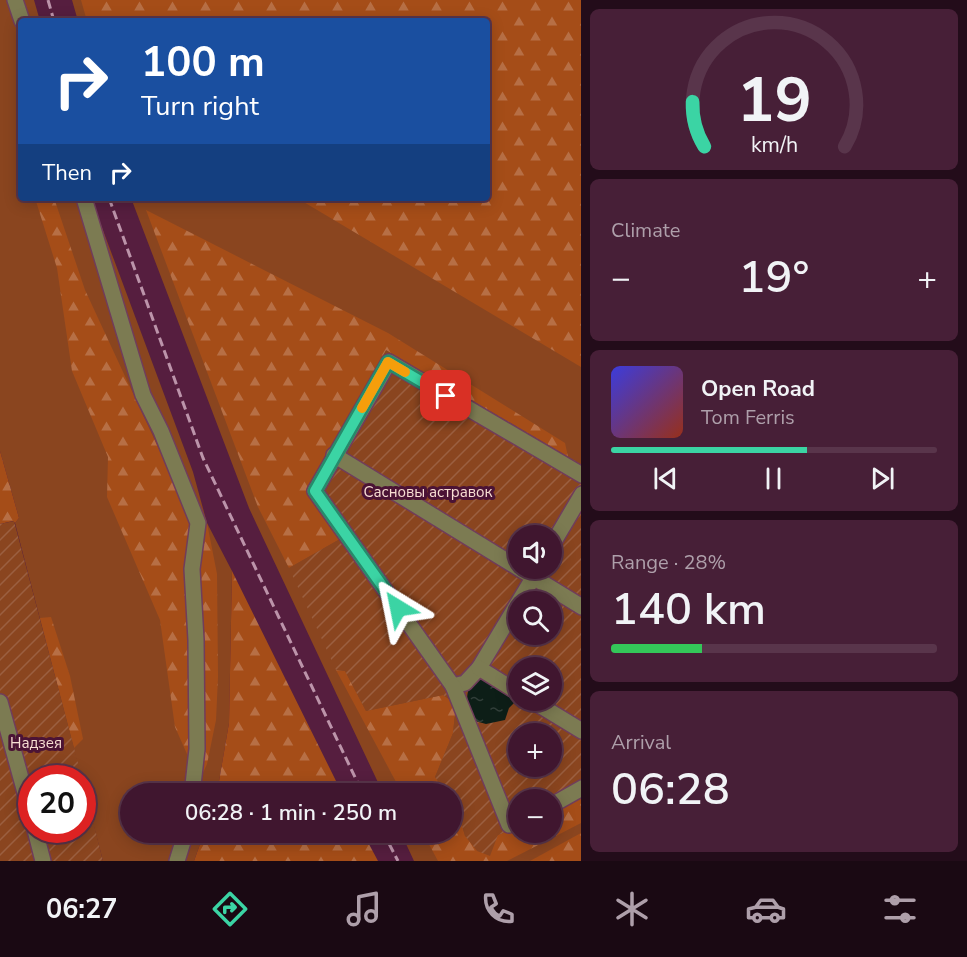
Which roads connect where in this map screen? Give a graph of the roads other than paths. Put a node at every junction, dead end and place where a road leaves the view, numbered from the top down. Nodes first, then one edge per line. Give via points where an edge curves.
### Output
1 (15, 0) edge
2 (21, 18) edge
3 (85, 201) edge
4 (334, 455) junction
5 (581, 475) edge
6 (581, 496) edge
7 (562, 528) edge
8 (508, 557) edge
9 (532, 579) edge
10 (544, 579) edge
11 (581, 605) edge
12 (479, 668) junction
13 (508, 686) edge
14 (453, 687) junction
15 (0, 702) edge
16 (549, 711) edge
17 (581, 731) edge
18 (18, 767) edge
19 (193, 783) edge
20 (581, 789) edge
21 (562, 800) edge
22 (508, 823) edge
23 (38, 843) edge
24 (183, 843) edge
25 (43, 861) edge
26 (177, 861) edge

1 - 2 street
3 - 19 street via 143,395 198,523 192,569 197,749
4 - 5 street via 388,362
4 - 8 street
4 - 14 street via 315,491
6 - 7 street
9 - 12 street
10 - 11 street
12 - 13 street
12 - 14 street via 465,683
14 - 22 street
15 - 18 street
16 - 17 street
20 - 21 street
23 - 25 street
24 - 26 street

